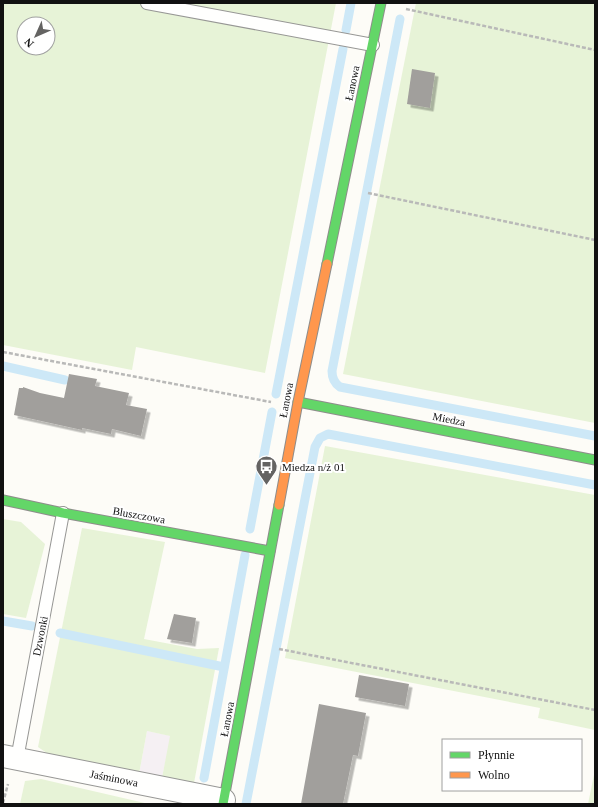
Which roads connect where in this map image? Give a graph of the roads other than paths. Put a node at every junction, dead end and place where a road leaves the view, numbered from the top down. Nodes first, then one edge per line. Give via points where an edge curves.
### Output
1 (147, 3) edge
2 (380, 3) edge
3 (373, 45) junction
4 (298, 402) junction
5 (595, 460) edge
6 (3, 500) edge
7 (63, 513) junction
8 (270, 551) junction
9 (10, 758) edge
10 (224, 802) edge

1 - 3 lane
2 - 3 street, Łanowa
3 - 4 street, Łanowa
4 - 5 street, Miedza
4 - 8 street, Łanowa
6 - 7 street, Bluszczowa
7 - 8 street, Bluszczowa
7 - 9 lane, Dzwonki
8 - 10 street, Łanowa
9 - 10 street, Jaśminowa

